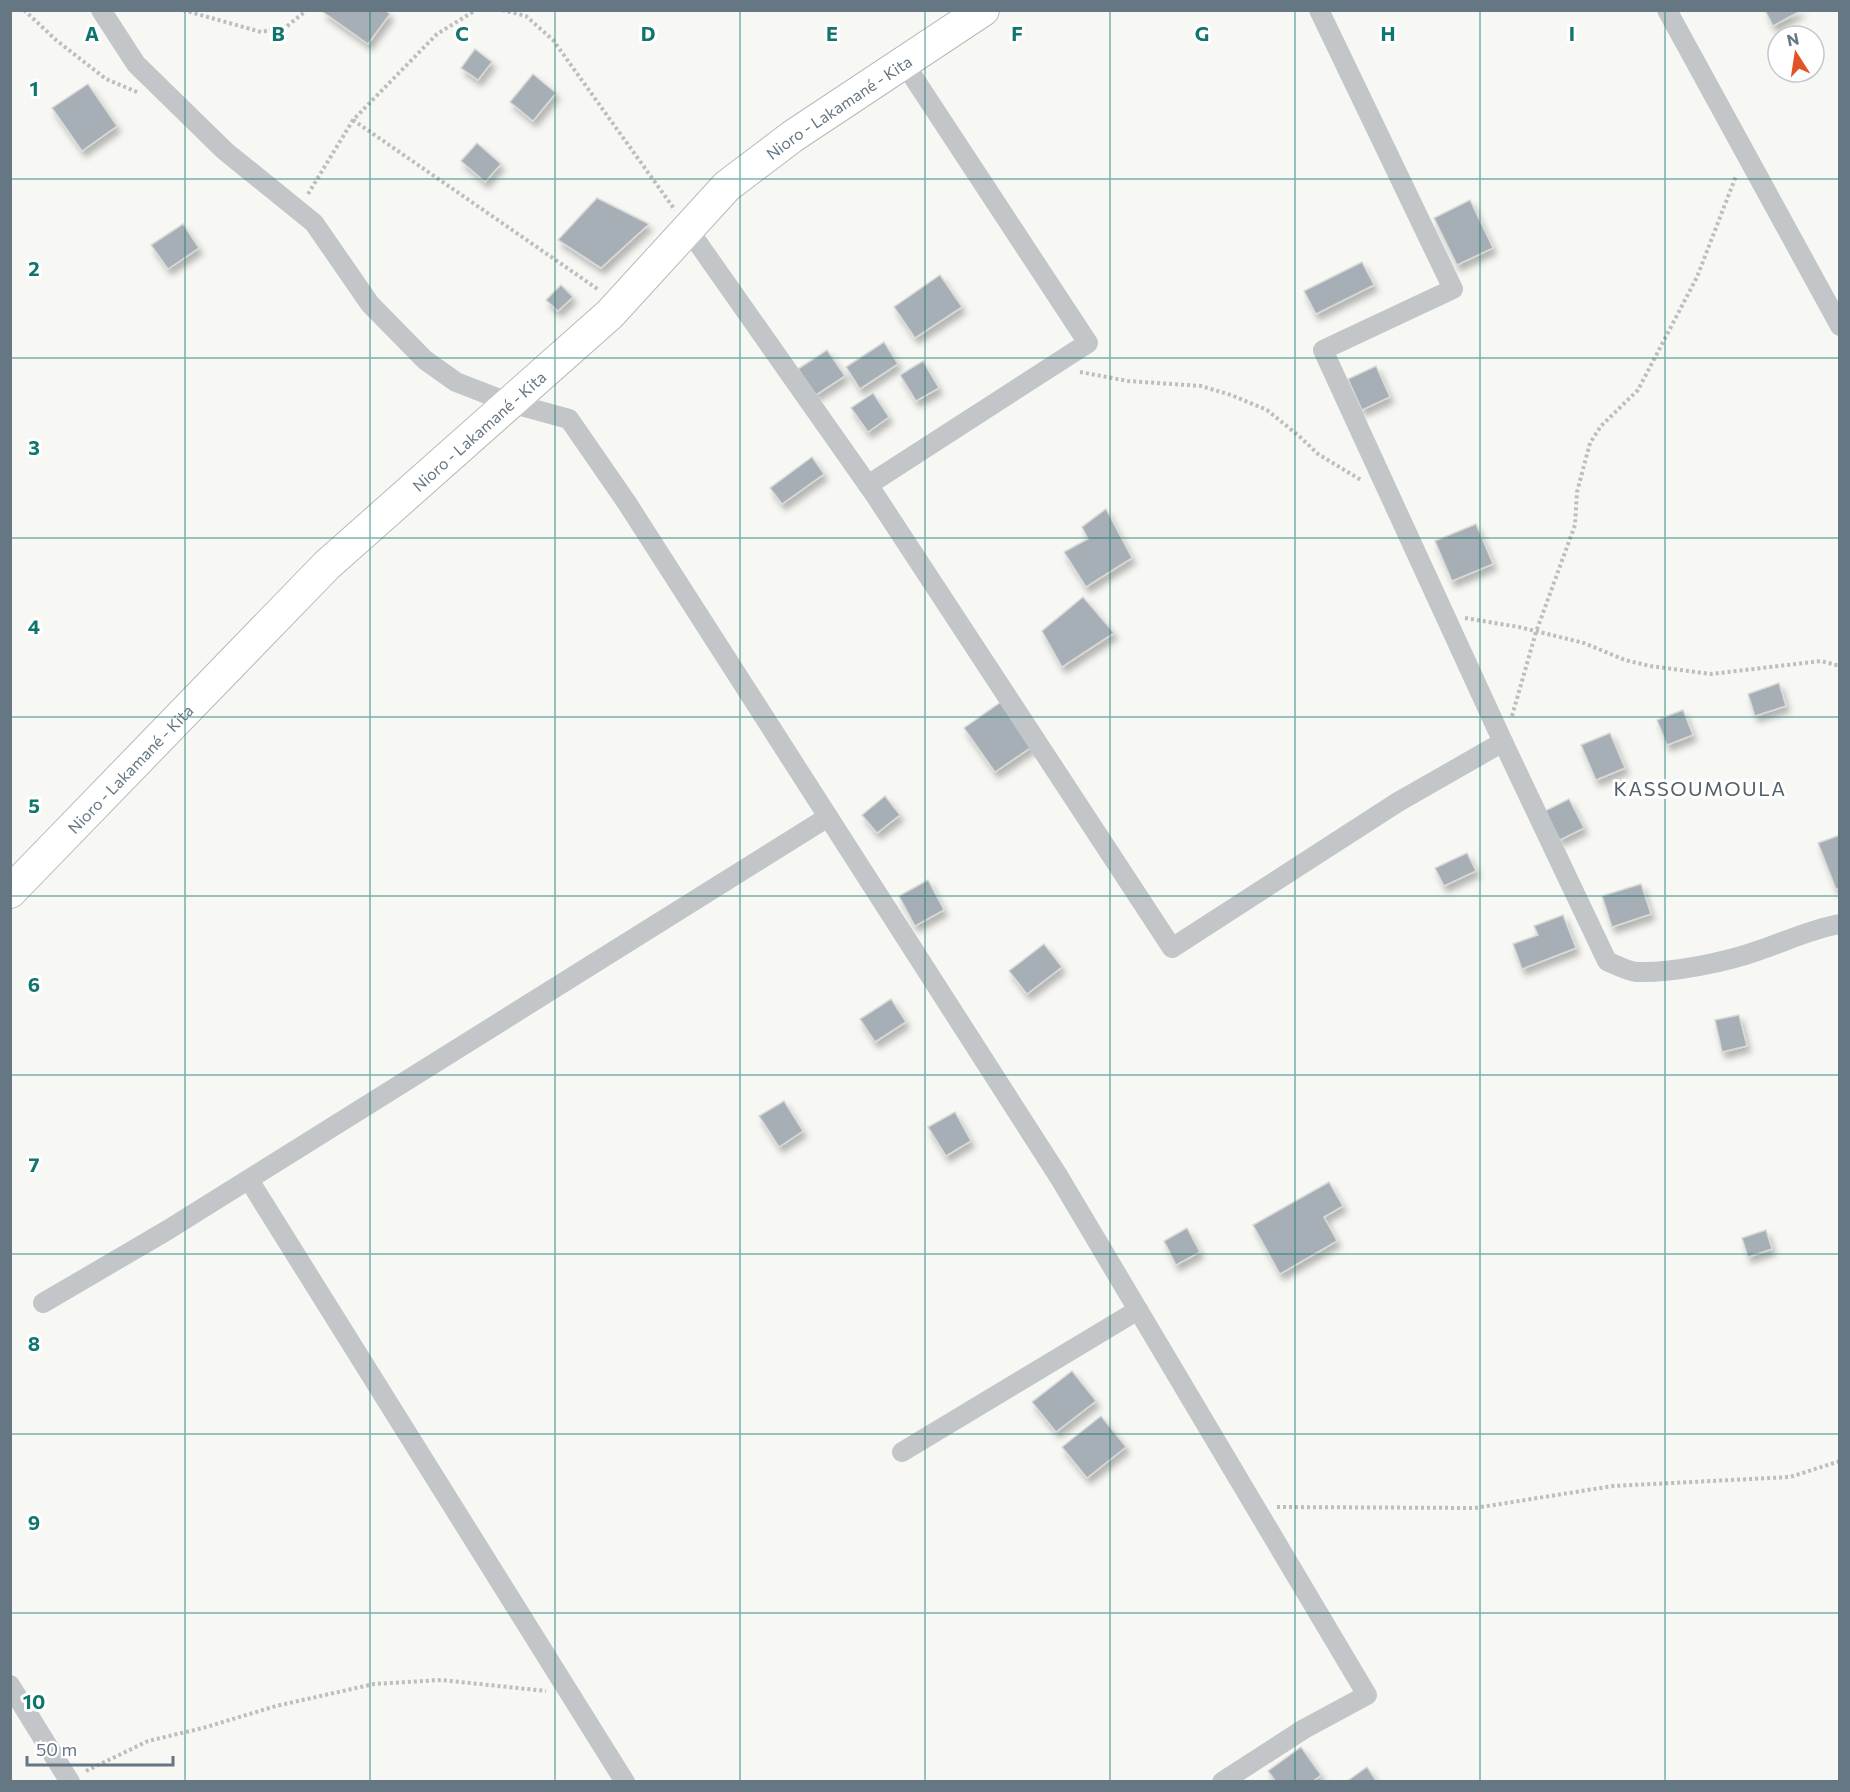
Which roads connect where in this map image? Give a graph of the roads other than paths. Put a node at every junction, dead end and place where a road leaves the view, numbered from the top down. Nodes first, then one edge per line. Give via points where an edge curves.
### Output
1 (101, 10) edge
2 (983, 10) edge
3 (1318, 10) edge
4 (1667, 10) edge
5 (903, 63) junction
6 (688, 229) junction
7 (1839, 326) edge
8 (510, 403) junction
9 (868, 485) junction
10 (1503, 742) junction
11 (828, 817) junction
12 (10, 891) edge
13 (1839, 924) edge
14 (249, 1180) junction
15 (43, 1303) dead end
16 (1138, 1310) junction
17 (902, 1452) dead end
18 (10, 1685) edge
19 (69, 1780) edge
20 (625, 1782) edge
21 (1222, 1782) edge

1 - 8 street via 136,64 225,151 314,223 370,304 425,360 456,382
2 - 5 main road, Nioro - Lakamané - Kita
3 - 10 street via 1453,289 1323,350
4 - 7 street
5 - 6 main road, Nioro - Lakamané - Kita via 793,136 728,186
5 - 9 street via 1088,343
6 - 8 main road, Nioro - Lakamané - Kita via 620,304
6 - 9 street
8 - 11 street via 569,419
8 - 12 main road, Nioro - Lakamané - Kita via 327,565
9 - 10 street via 1172,948 1398,802
10 - 13 street via 1607,961 1635,972 1683,968 1760,951 1808,931
11 - 14 street
11 - 16 street via 1059,1177
14 - 15 street
14 - 20 street
16 - 17 street
16 - 21 street via 1367,1695 1304,1729
18 - 19 street

